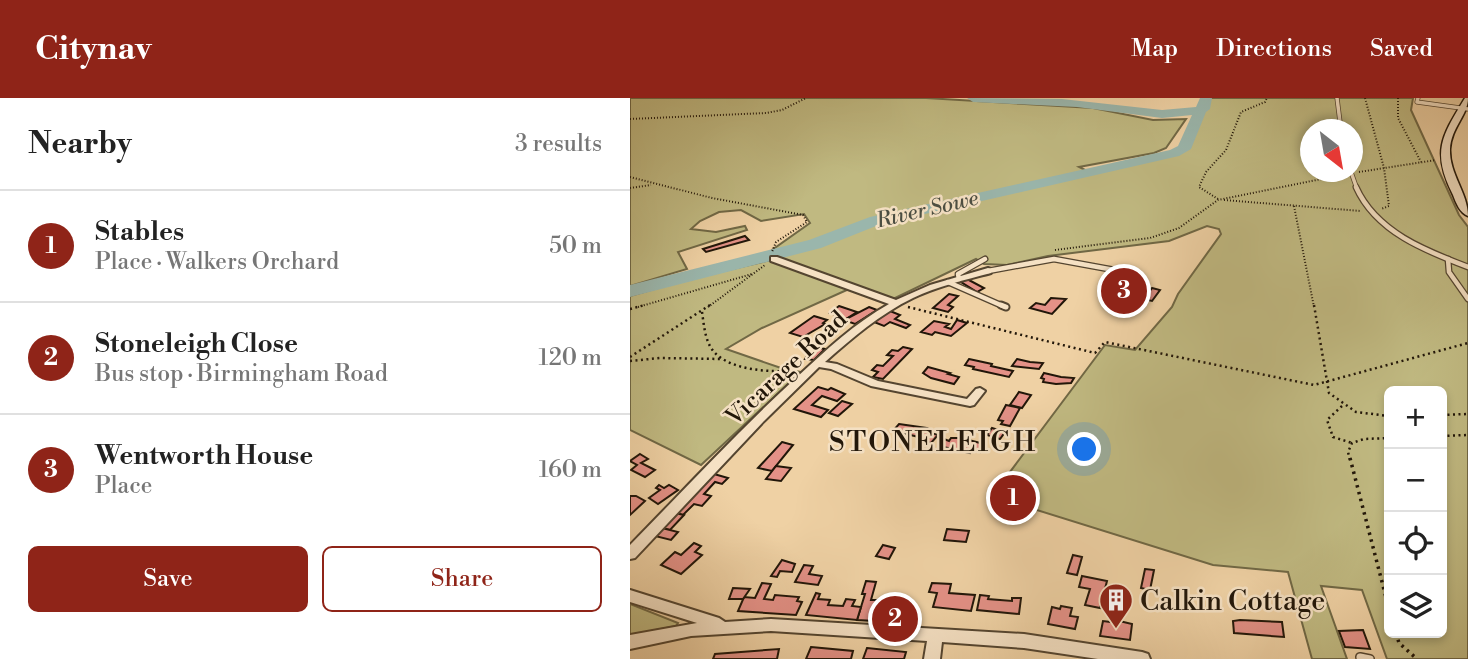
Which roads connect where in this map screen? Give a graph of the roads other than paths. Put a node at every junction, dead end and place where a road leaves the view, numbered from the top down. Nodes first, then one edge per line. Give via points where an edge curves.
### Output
1 (1337, 98) edge
2 (1418, 98) edge
3 (1466, 105) edge
4 (1340, 119) edge
5 (1353, 182) edge
6 (1468, 213) edge
7 (772, 254) road end
8 (985, 259) dead end
9 (1448, 260) junction
10 (1468, 267) edge
11 (988, 271) joint
12 (959, 279) junction
13 (948, 282) junction
14 (1143, 282) dead end
15 (1468, 299) edge
16 (896, 303) junction
17 (1006, 307) dead end
18 (814, 366) junction
19 (979, 391) dead end
20 (636, 537) edge
21 (630, 554) edge
22 (630, 596) edge
23 (725, 626) junction
24 (936, 635) junction
25 (630, 642) edge
26 (1360, 657) dead end
27 (932, 659) edge
28 (1142, 659) edge
29 (1370, 659) edge

1 - 4 lane
2 - 3 lane via 1417,102 1426,105
3 - 6 main road via 1451,127 1444,154
5 - 9 lane via 1369,212 1398,234
7 - 16 street
8 - 12 lane via 958,274
9 - 10 lane
9 - 15 lane via 1449,272
11 - 12 street, Vicarage Road
11 - 14 lane via 1054,259 1136,274
12 - 13 street, Vicarage Road
13 - 16 street, Vicarage Road
13 - 17 lane
16 - 18 street, Vicarage Road
18 - 19 street via 833,366 875,384 970,403
18 - 20 street, Vicarage Road
20 - 21 street, Vicarage Road
22 - 23 street
23 - 24 street
23 - 25 street
24 - 27 street
24 - 28 street via 1024,641
26 - 29 lane

